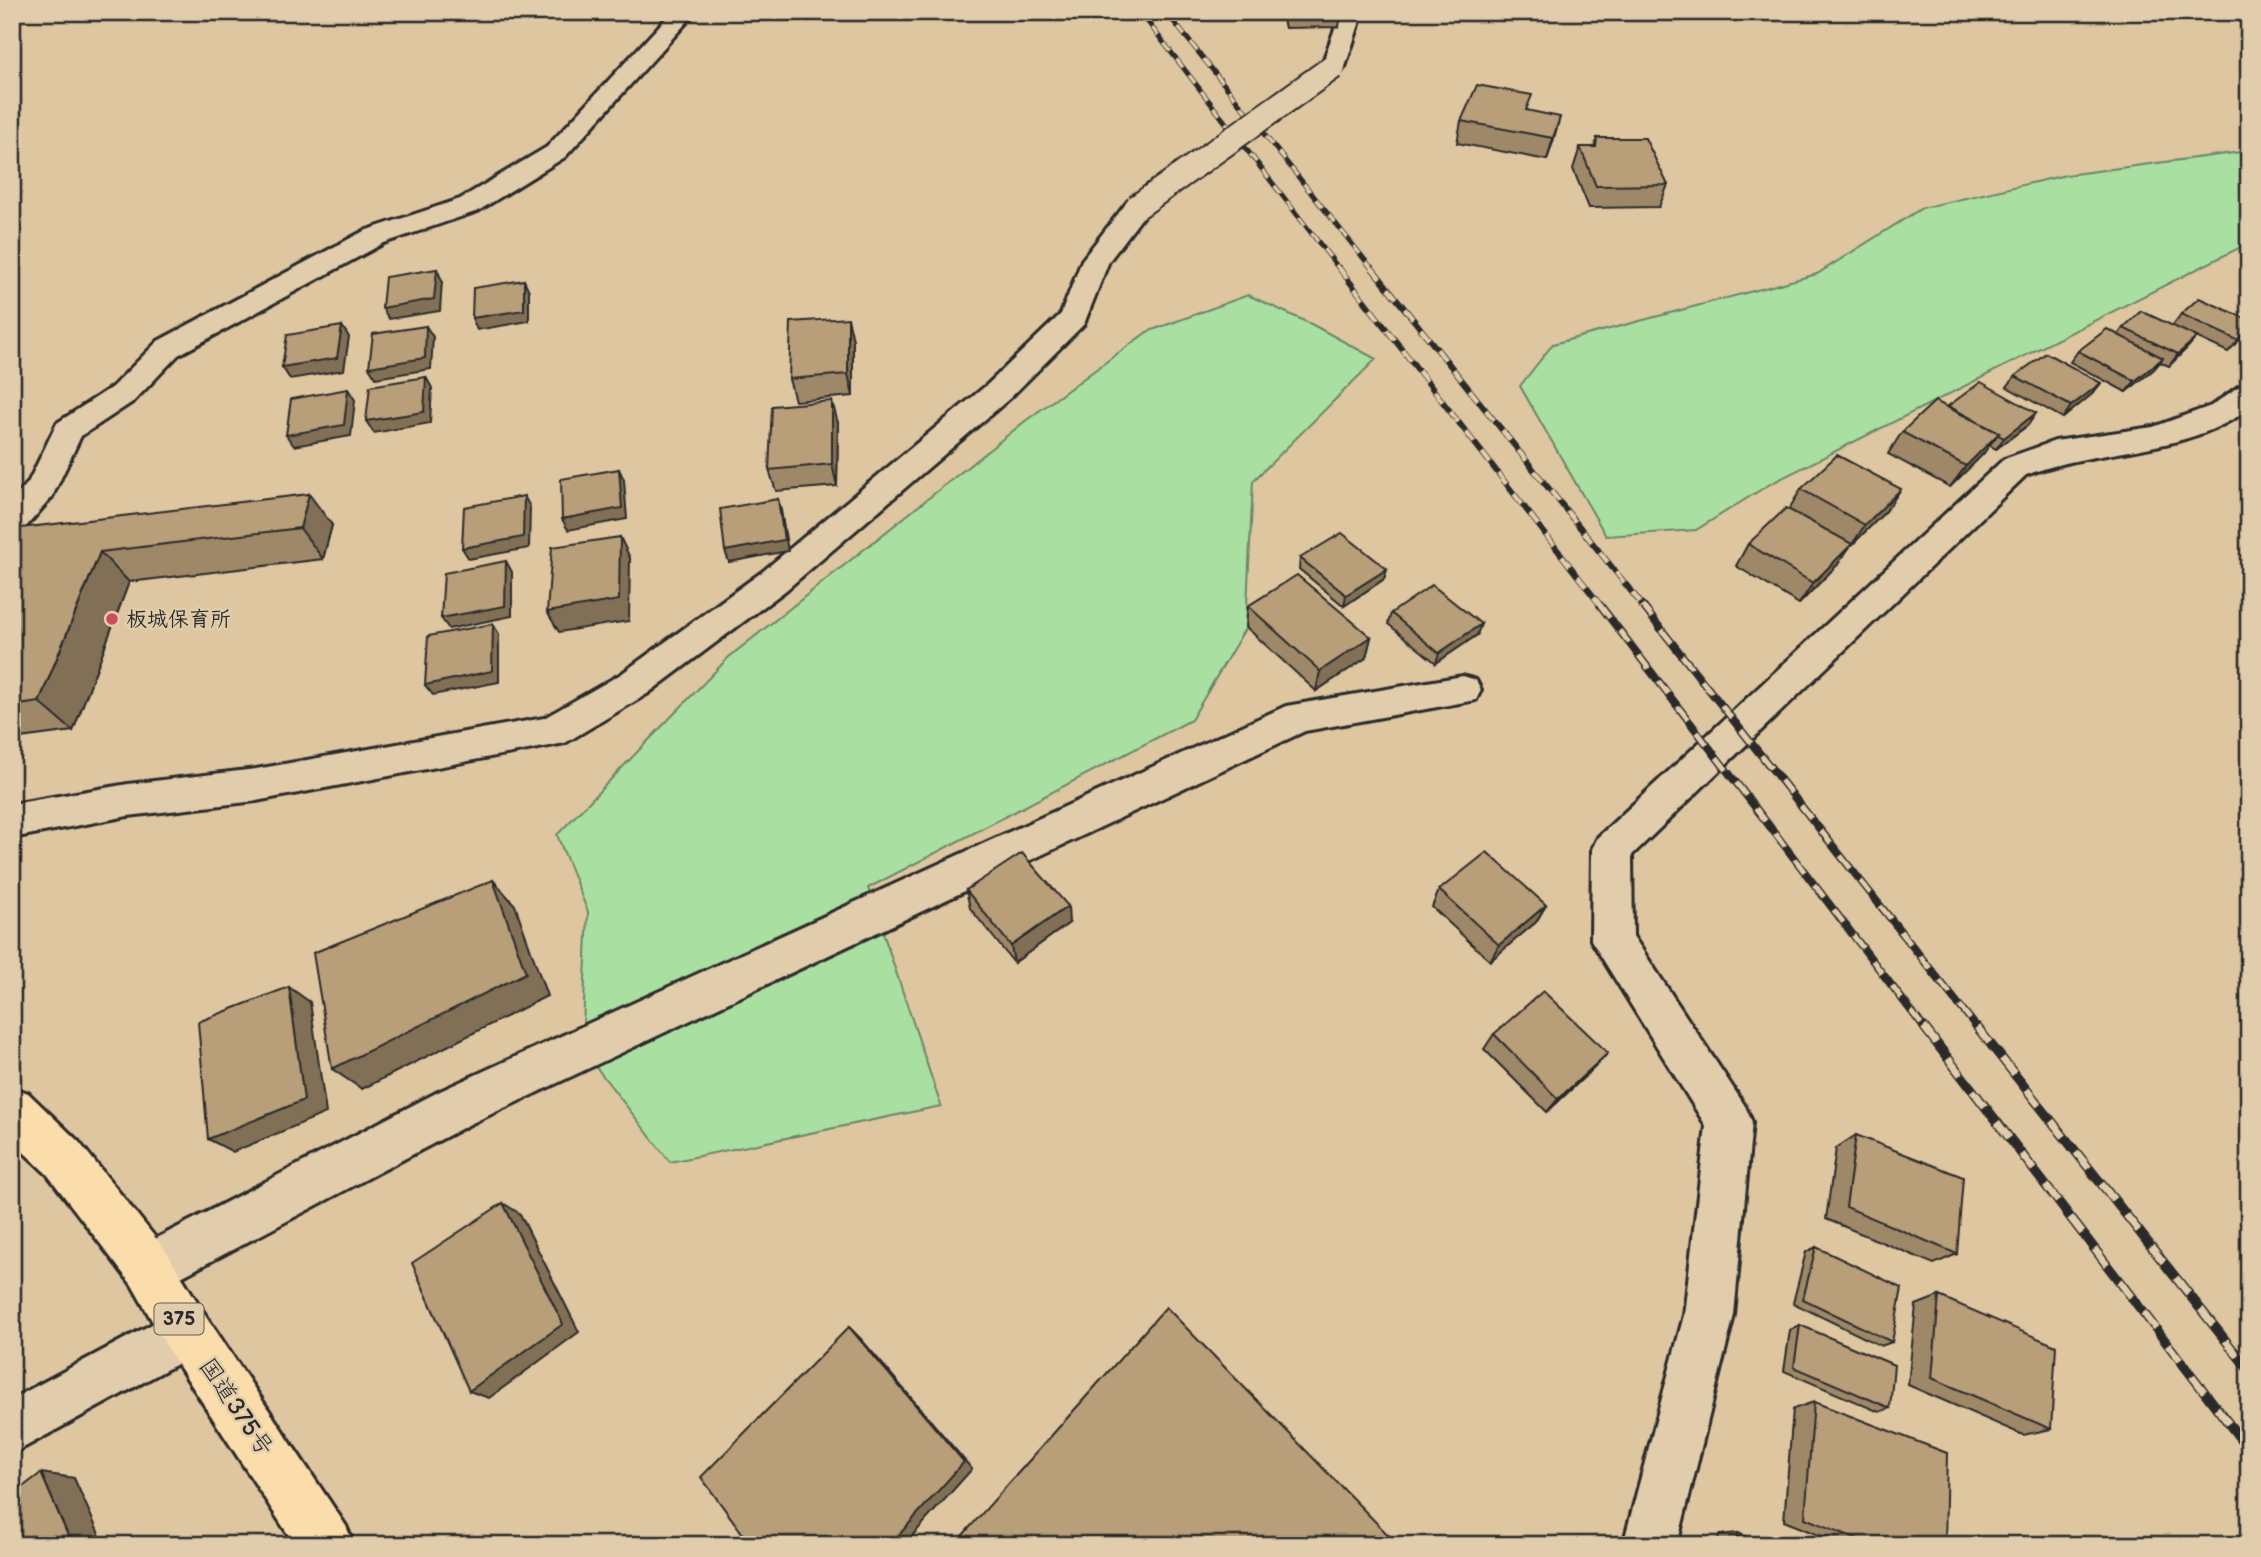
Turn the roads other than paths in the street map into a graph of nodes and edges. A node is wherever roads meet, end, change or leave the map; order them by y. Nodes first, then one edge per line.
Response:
1 (685, 12) edge
2 (1352, 12) edge
3 (2249, 394) edge
4 (12, 522) edge
5 (1464, 690) dead end
6 (12, 821) edge
7 (12, 1109) edge
8 (149, 1268) junction
9 (186, 1331) junction
10 (12, 1428) edge
11 (327, 1545) edge
12 (1650, 1545) edge

1 - 4 street
2 - 6 street, bridge
3 - 12 street
5 - 8 street
7 - 8 highway, 国道375号 / 375
8 - 9 highway, 国道375号 / 375
9 - 10 street
9 - 11 highway, 国道375号 / 375

